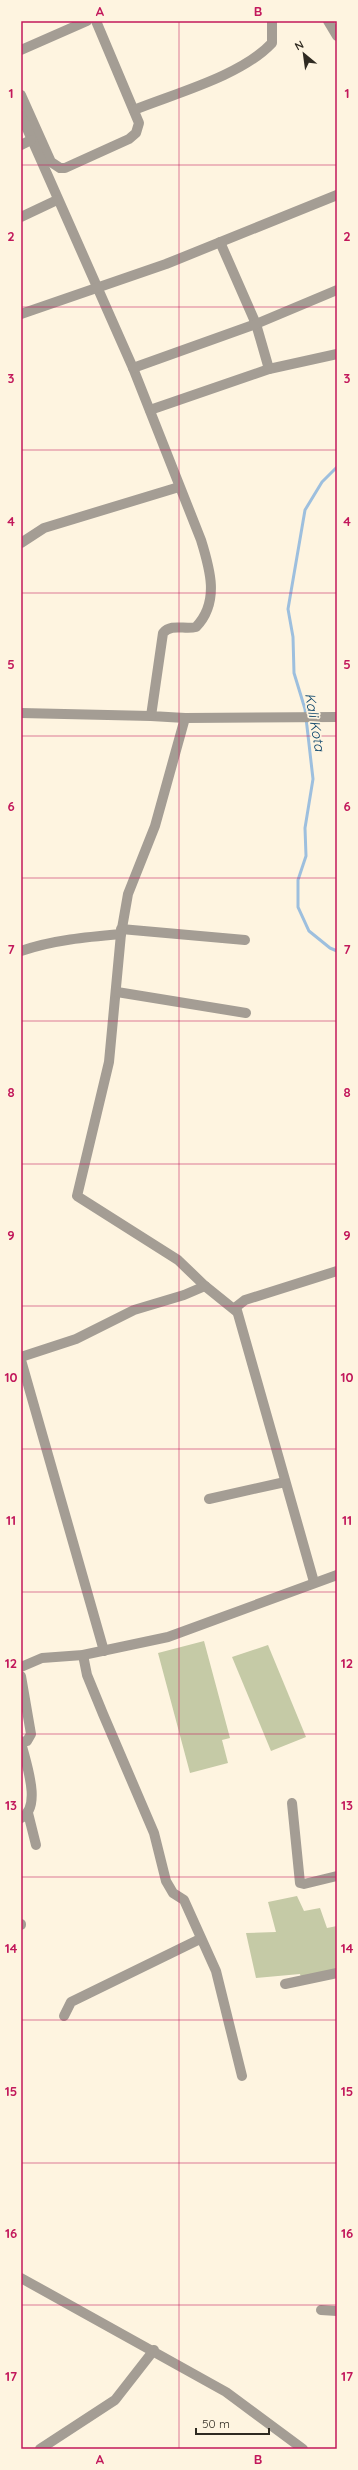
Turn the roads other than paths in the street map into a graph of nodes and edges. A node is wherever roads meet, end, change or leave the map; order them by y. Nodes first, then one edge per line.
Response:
1 (87, 21) edge
2 (96, 21) edge
3 (272, 21) edge
4 (328, 21) edge
5 (337, 36) edge
6 (21, 50) edge
7 (21, 95) edge
8 (134, 110) junction
9 (21, 116) edge
10 (32, 140) junction
11 (21, 145) edge
12 (337, 195) edge
13 (57, 200) junction
14 (21, 217) edge
15 (220, 242) junction
16 (99, 288) junction
17 (337, 290) edge
18 (21, 314) edge
19 (256, 324) junction
20 (337, 354) edge
21 (133, 368) junction
22 (268, 369) junction
23 (150, 410) junction
24 (179, 487) junction
25 (21, 543) edge
26 (21, 713) edge
27 (151, 716) junction
28 (337, 717) edge
29 (185, 718) junction
30 (121, 932) junction
31 (245, 940) dead end
32 (21, 951) edge
33 (117, 992) junction
34 (246, 1013) dead end
35 (337, 1271) edge
36 (205, 1286) junction
37 (236, 1311) junction
38 (21, 1357) edge
39 (21, 1360) edge
40 (285, 1482) junction
41 (209, 1499) dead end
42 (337, 1575) edge
43 (314, 1582) junction
44 (104, 1651) junction
45 (83, 1655) junction
46 (21, 1667) edge
47 (21, 1676) edge
48 (21, 1742) edge
49 (292, 1803) dead end
50 (24, 1815) edge
51 (36, 1845) dead end
52 (337, 1876) edge
53 (200, 1939) junction
54 (337, 1973) edge
55 (285, 1984) dead end
56 (64, 2016) dead end
57 (242, 2076) dead end
58 (21, 2278) edge
59 (320, 2310) dead end
60 (337, 2311) edge
61 (154, 2350) junction
62 (40, 2449) edge
63 (303, 2449) edge

1 - 6 street
2 - 8 street
3 - 8 street
4 - 5 street
7 - 8 street
9 - 10 street
10 - 11 street
10 - 13 street
12 - 15 street
13 - 14 street
13 - 16 street
15 - 16 street
15 - 19 street
16 - 18 street
16 - 21 street
17 - 19 street
19 - 21 street
19 - 22 street
20 - 22 street
21 - 23 street
22 - 23 street
23 - 24 street
24 - 25 street
24 - 27 street
26 - 27 street
27 - 29 street
28 - 29 street
29 - 30 street
30 - 31 street
30 - 32 street
30 - 33 street
33 - 34 street
33 - 36 street
35 - 37 street
36 - 37 street
36 - 38 street
37 - 40 street
39 - 44 street
40 - 41 street
40 - 43 street
42 - 43 street
43 - 44 street
44 - 45 street
45 - 46 street
45 - 53 street
47 - 48 street
48 - 50 street
49 - 52 street
50 - 51 street
53 - 56 street
53 - 57 street
54 - 55 street
58 - 61 street
59 - 60 street
61 - 62 street
61 - 63 street

